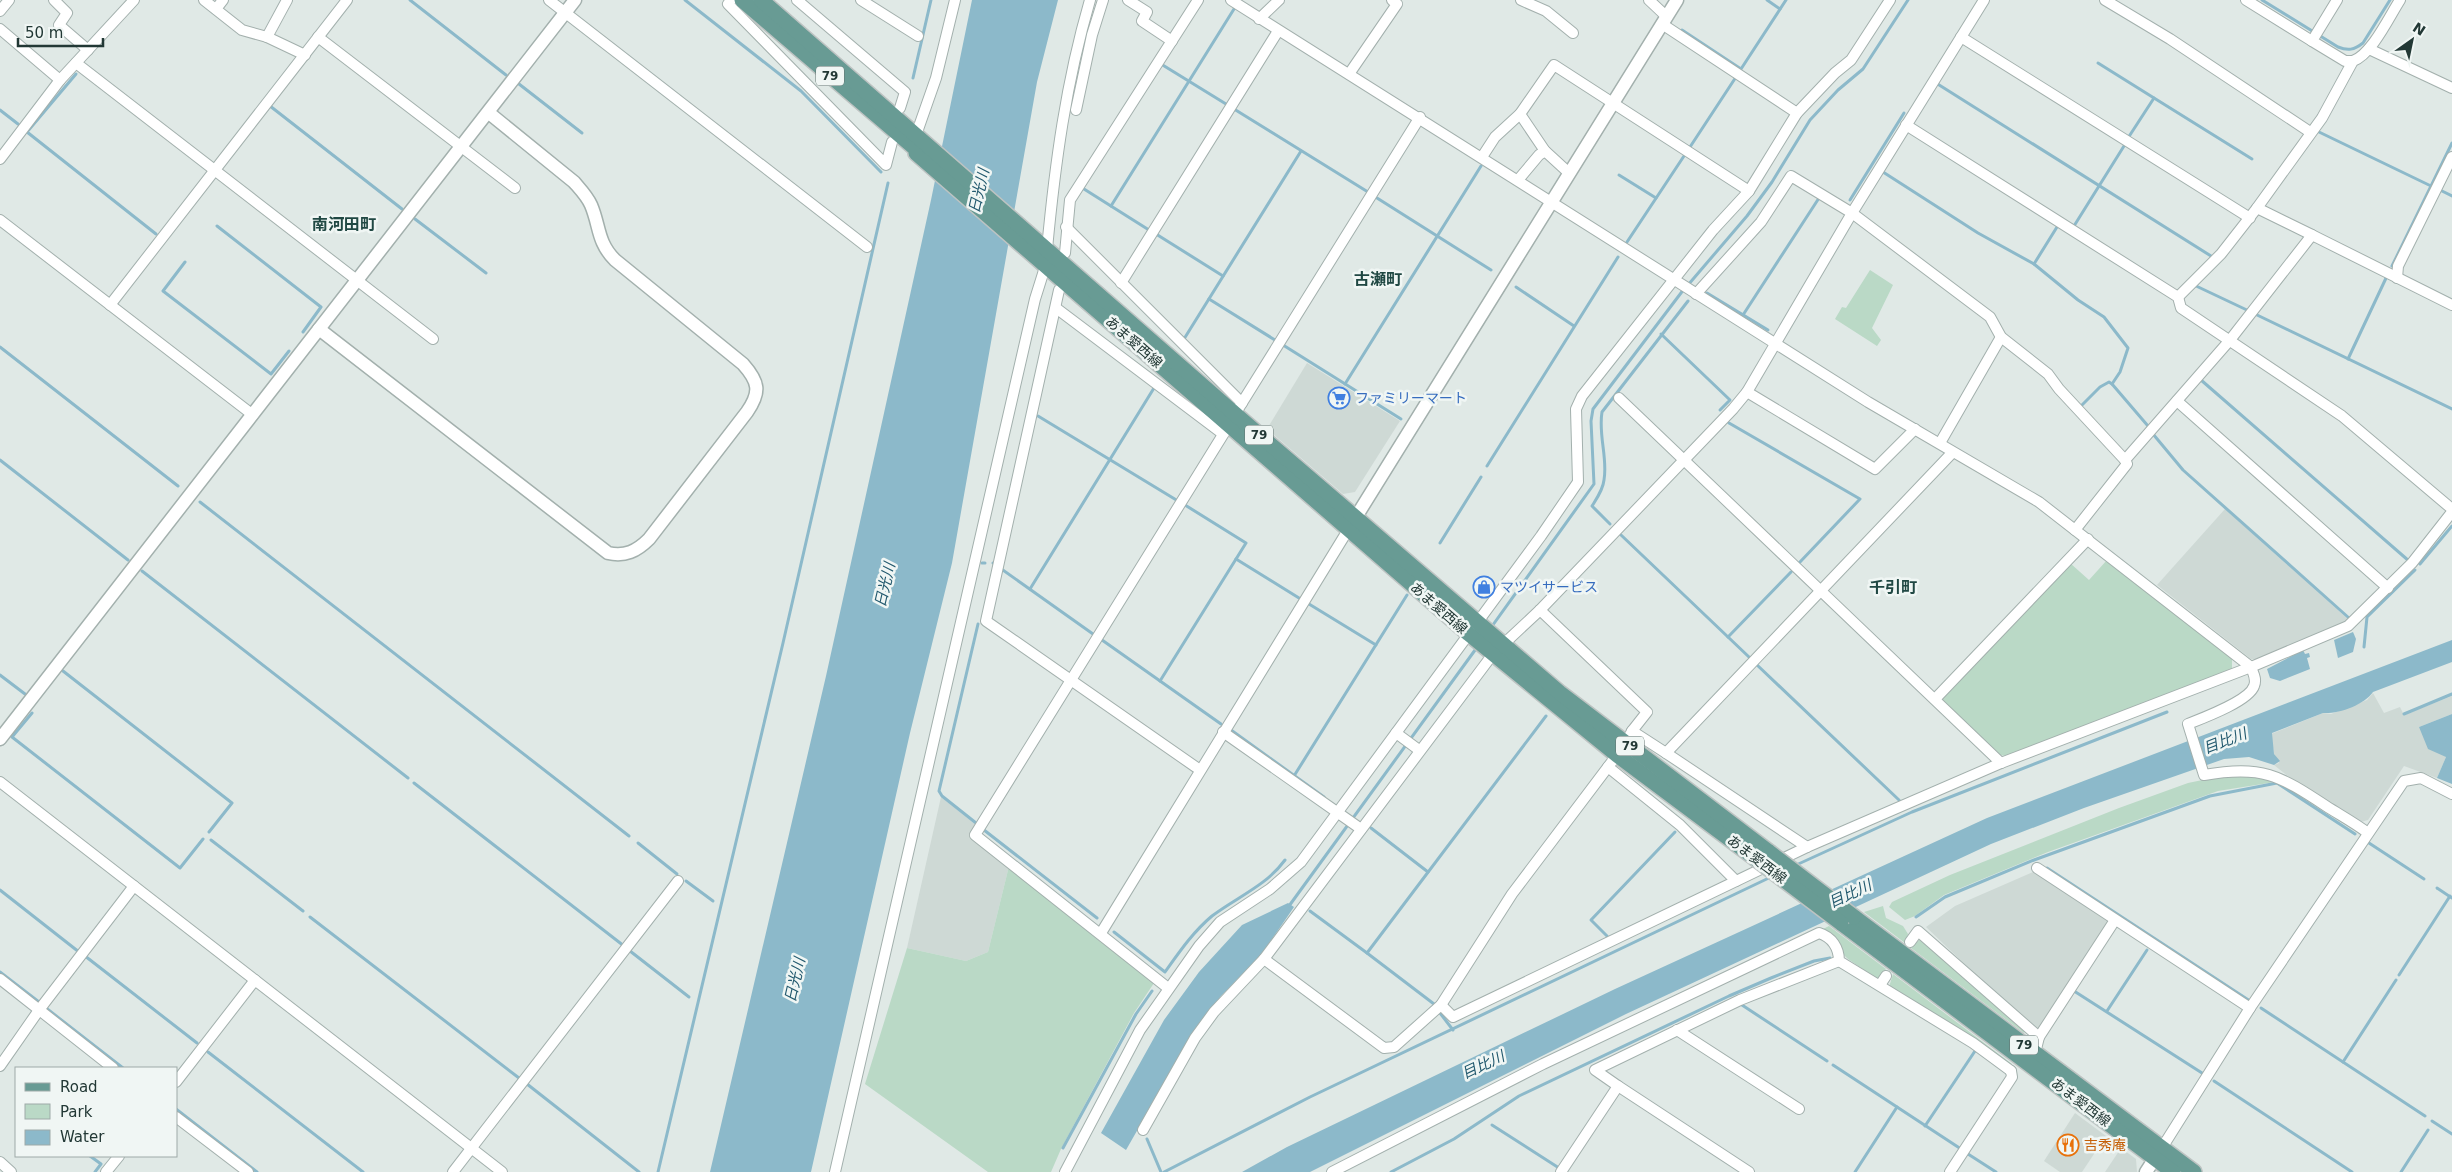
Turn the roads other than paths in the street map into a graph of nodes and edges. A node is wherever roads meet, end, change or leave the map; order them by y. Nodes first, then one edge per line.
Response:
1 (9, 0) edge
2 (54, 0) edge
3 (134, 0) edge
4 (204, 0) edge
5 (223, 0) edge
6 (287, 0) edge
7 (347, 0) edge
8 (549, 0) edge
9 (575, 0) edge
10 (731, 0) edge
11 (742, 0) edge
12 (761, 0) edge
13 (797, 0) edge
14 (861, 0) edge
15 (955, 0) edge
16 (1090, 0) edge
17 (1102, 0) edge
18 (1128, 0) edge
19 (1198, 0) edge
20 (1230, 0) edge
21 (1279, 0) edge
22 (1392, 0) edge
23 (1521, 0) edge
24 (1649, 0) edge
25 (1676, 0) edge
26 (1890, 0) edge
27 (1984, 0) edge
28 (2105, 0) edge
29 (2246, 0) edge
30 (2336, 0) edge
31 (2400, 0) edge
32 (216, 9) junction
33 (0, 11) edge
34 (566, 13) junction
35 (1259, 19) junction
36 (1665, 21) junction
37 (0, 29) edge
38 (1278, 31) junction
39 (1573, 33) dead end
40 (918, 36) dead end
41 (2314, 36) junction
42 (267, 37) junction
43 (318, 37) junction
44 (1961, 37) junction
45 (1172, 41) junction
46 (2369, 49) junction
47 (88, 50) junction
48 (305, 55) junction
49 (2353, 61) junction
50 (76, 63) junction
51 (1349, 74) junction
52 (60, 80) junction
53 (2452, 88) edge
54 (1612, 104) junction
55 (900, 108) dead end
56 (1076, 110) dead end
57 (489, 113) junction
58 (1797, 113) junction
59 (1520, 114) junction
60 (1420, 117) junction
61 (1906, 125) junction
62 (2310, 132) junction
63 (892, 142) dead end
64 (918, 143) junction
65 (462, 147) junction
66 (1545, 151) junction
67 (1482, 157) junction
68 (2452, 157) edge
69 (0, 159) edge
70 (214, 171) junction
71 (1569, 174) junction
72 (1518, 180) junction
73 (515, 188) dead end
74 (1749, 191) junction
75 (1552, 202) junction
76 (2257, 208) junction
77 (1852, 213) junction
78 (2250, 218) junction
79 (0, 220) edge
80 (1066, 227) junction
81 (2312, 235) junction
82 (867, 247) dead end
83 (1041, 252) junction
84 (1065, 253) dead end
85 (2397, 278) junction
86 (357, 280) junction
87 (1121, 283) junction
88 (1677, 283) junction
89 (1060, 290) dead end
90 (1694, 293) junction
91 (2178, 297) junction
92 (2452, 304) edge
93 (110, 305) junction
94 (1056, 308) junction
95 (319, 329) junction
96 (2001, 337) junction
97 (433, 339) dead end
98 (2230, 340) junction
99 (1776, 344) junction
100 (1747, 392) junction
101 (1619, 398) dead end
102 (2177, 401) junction
103 (253, 415) junction
104 (1232, 419) junction
105 (1915, 429) junction
106 (1940, 444) junction
107 (1952, 453) junction
108 (1684, 460) junction
109 (2125, 460) junction
110 (2452, 511) edge
111 (1352, 524) junction
112 (2075, 530) junction
113 (2088, 539) junction
114 (2388, 588) junction
115 (1820, 591) junction
116 (1540, 610) junction
117 (1475, 630) junction
118 (1494, 646) junction
119 (2251, 667) junction
120 (1070, 680) junction
121 (1935, 699) junction
122 (1223, 732) junction
123 (1396, 733) junction
124 (0, 740) edge
125 (1625, 743) junction
126 (1419, 750) junction
127 (1666, 753) junction
128 (2001, 763) junction
129 (1608, 767) junction
130 (1200, 770) junction
131 (0, 782) edge
132 (2452, 794) edge
133 (1339, 815) junction
134 (1358, 828) junction
135 (2368, 834) junction
136 (1808, 847) junction
137 (2037, 868) dead end
138 (678, 881) dead end
139 (1736, 881) junction
140 (134, 886) junction
141 (2115, 920) junction
142 (1101, 933) junction
143 (1910, 942) dead end
144 (1264, 959) junction
145 (1839, 961) junction
146 (0, 979) edge
147 (255, 980) junction
148 (1168, 988) junction
149 (1440, 1004) junction
150 (2250, 1008) junction
151 (39, 1010) junction
152 (1677, 1030) junction
153 (2039, 1036) junction
154 (2032, 1058) junction
155 (0, 1066) edge
156 (112, 1067) edge
157 (2011, 1071) junction
158 (178, 1079) edge
159 (1618, 1086) junction
160 (1799, 1109) dead end
161 (178, 1119) edge
162 (1143, 1130) dead end
163 (471, 1148) junction
164 (2158, 1153) junction
165 (118, 1157) edge
166 (0, 1162) edge
167 (11, 1172) edge
168 (106, 1172) edge
169 (248, 1172) edge
170 (453, 1172) edge
171 (502, 1172) edge
172 (835, 1172) edge
173 (1065, 1172) edge
174 (1332, 1172) edge
175 (1561, 1172) edge
176 (1749, 1172) edge
177 (1950, 1172) edge
178 (2146, 1172) edge
179 (2173, 1172) edge
180 (2194, 1172) edge

1 - 33 street
2 - 47 street
3 - 47 street
4 - 32 street
5 - 32 street
6 - 42 street
7 - 43 street
8 - 34 street
9 - 34 street
10 - 63 street
11 - 64 main road, あま愛西線 / 79
12 - 64 main road, あま愛西線 / 79
13 - 55 street
14 - 40 street
15 - 64 street
16 - 83 street
17 - 56 street
18 - 45 street
19 - 45 street
20 - 35 street
21 - 35 street
22 - 51 street
23 - 39 street
24 - 36 street
25 - 36 street
26 - 58 street
27 - 44 street
28 - 62 street
29 - 41 street
30 - 41 street
31 - 46 street
32 - 42 street
34 - 57 street
34 - 82 street
35 - 38 street
36 - 54 street
36 - 58 street
37 - 52 street
38 - 51 street
38 - 87 street
41 - 49 street
42 - 48 street
43 - 48 street
43 - 65 street
44 - 61 street
44 - 78 street
45 - 80 street
46 - 49 street
46 - 53 street
47 - 50 street
48 - 70 street
49 - 62 street
50 - 52 street
50 - 70 street
51 - 60 street
52 - 69 street
54 - 59 street
54 - 71 street
54 - 74 street
57 - 65 street
57 - 95 street
58 - 74 street
59 - 66 street
59 - 67 street
60 - 67 street
60 - 104 street
61 - 77 street
61 - 91 street
62 - 76 street
64 - 83 main road, あま愛西線 / 79
65 - 73 street
65 - 86 street
66 - 71 street
66 - 72 street
67 - 72 street
68 - 85 street
70 - 86 street
70 - 93 street
71 - 75 street
72 - 75 street
74 - 88 street
75 - 88 street
75 - 111 street
76 - 78 street
76 - 81 street
77 - 90 street
77 - 96 street
77 - 99 street
78 - 91 street
79 - 93 street
80 - 84 street
80 - 87 street
81 - 85 street
81 - 98 street
83 - 104 main road, あま愛西線 / 79
83 - 172 street
85 - 92 street
86 - 95 street
86 - 97 street
87 - 104 street
88 - 90 street
88 - 117 street
89 - 94 street
90 - 99 street
91 - 98 street
93 - 103 street
94 - 104 street
94 - 120 street
95 - 103 street
96 - 106 street
96 - 109 street
98 - 102 street
98 - 110 street
99 - 100 street
99 - 105 street
100 - 105 street
100 - 108 street
101 - 108 street
102 - 109 street
102 - 114 street
103 - 124 street
104 - 111 main road, あま愛西線 / 79
104 - 120 street
105 - 106 street
106 - 107 street
107 - 112 street
107 - 115 street
108 - 115 street
108 - 116 street
109 - 112 street
110 - 114 street
111 - 117 main road, あま愛西線 / 79
111 - 122 street
112 - 113 street
113 - 119 street
113 - 121 street
114 - 119 street
115 - 121 street
115 - 127 street
116 - 118 street
116 - 125 street
117 - 118 main road, あま愛西線 / 79
117 - 123 street
118 - 125 main road, あま愛西線 / 79
118 - 126 street
119 - 128 street
119 - 135 street
120 - 130 street
120 - 142 street
121 - 128 street
122 - 130 street
122 - 133 street
123 - 126 street
123 - 133 street
125 - 127 street
125 - 129 street
125 - 154 main road, あま愛西線 / 79, bridge
126 - 134 street
127 - 136 street
128 - 136 street
129 - 139 street
129 - 149 street
130 - 142 street
131 - 140 street
132 - 135 street
133 - 134 street
133 - 148 street
134 - 144 street
135 - 150 street
136 - 139 street
137 - 141 street
138 - 163 street
139 - 149 street
140 - 147 street
140 - 151 street
141 - 150 street
141 - 153 street
142 - 148 street
143 - 153 street
144 - 149 street
144 - 162 street
145 - 152 street
145 - 157 street
145 - 174 street
146 - 151 street
147 - 158 street
147 - 163 street
148 - 173 street
150 - 164 street
151 - 155 street
151 - 156 street
152 - 159 street
152 - 160 street
153 - 154 street
154 - 157 street
154 - 164 main road, あま愛西線 / 79
157 - 177 street
159 - 175 street
159 - 176 street
161 - 169 street
163 - 170 street
163 - 171 street
164 - 178 street
164 - 179 main road, あま愛西線 / 79
164 - 180 main road, あま愛西線 / 79
165 - 168 street
166 - 167 street

